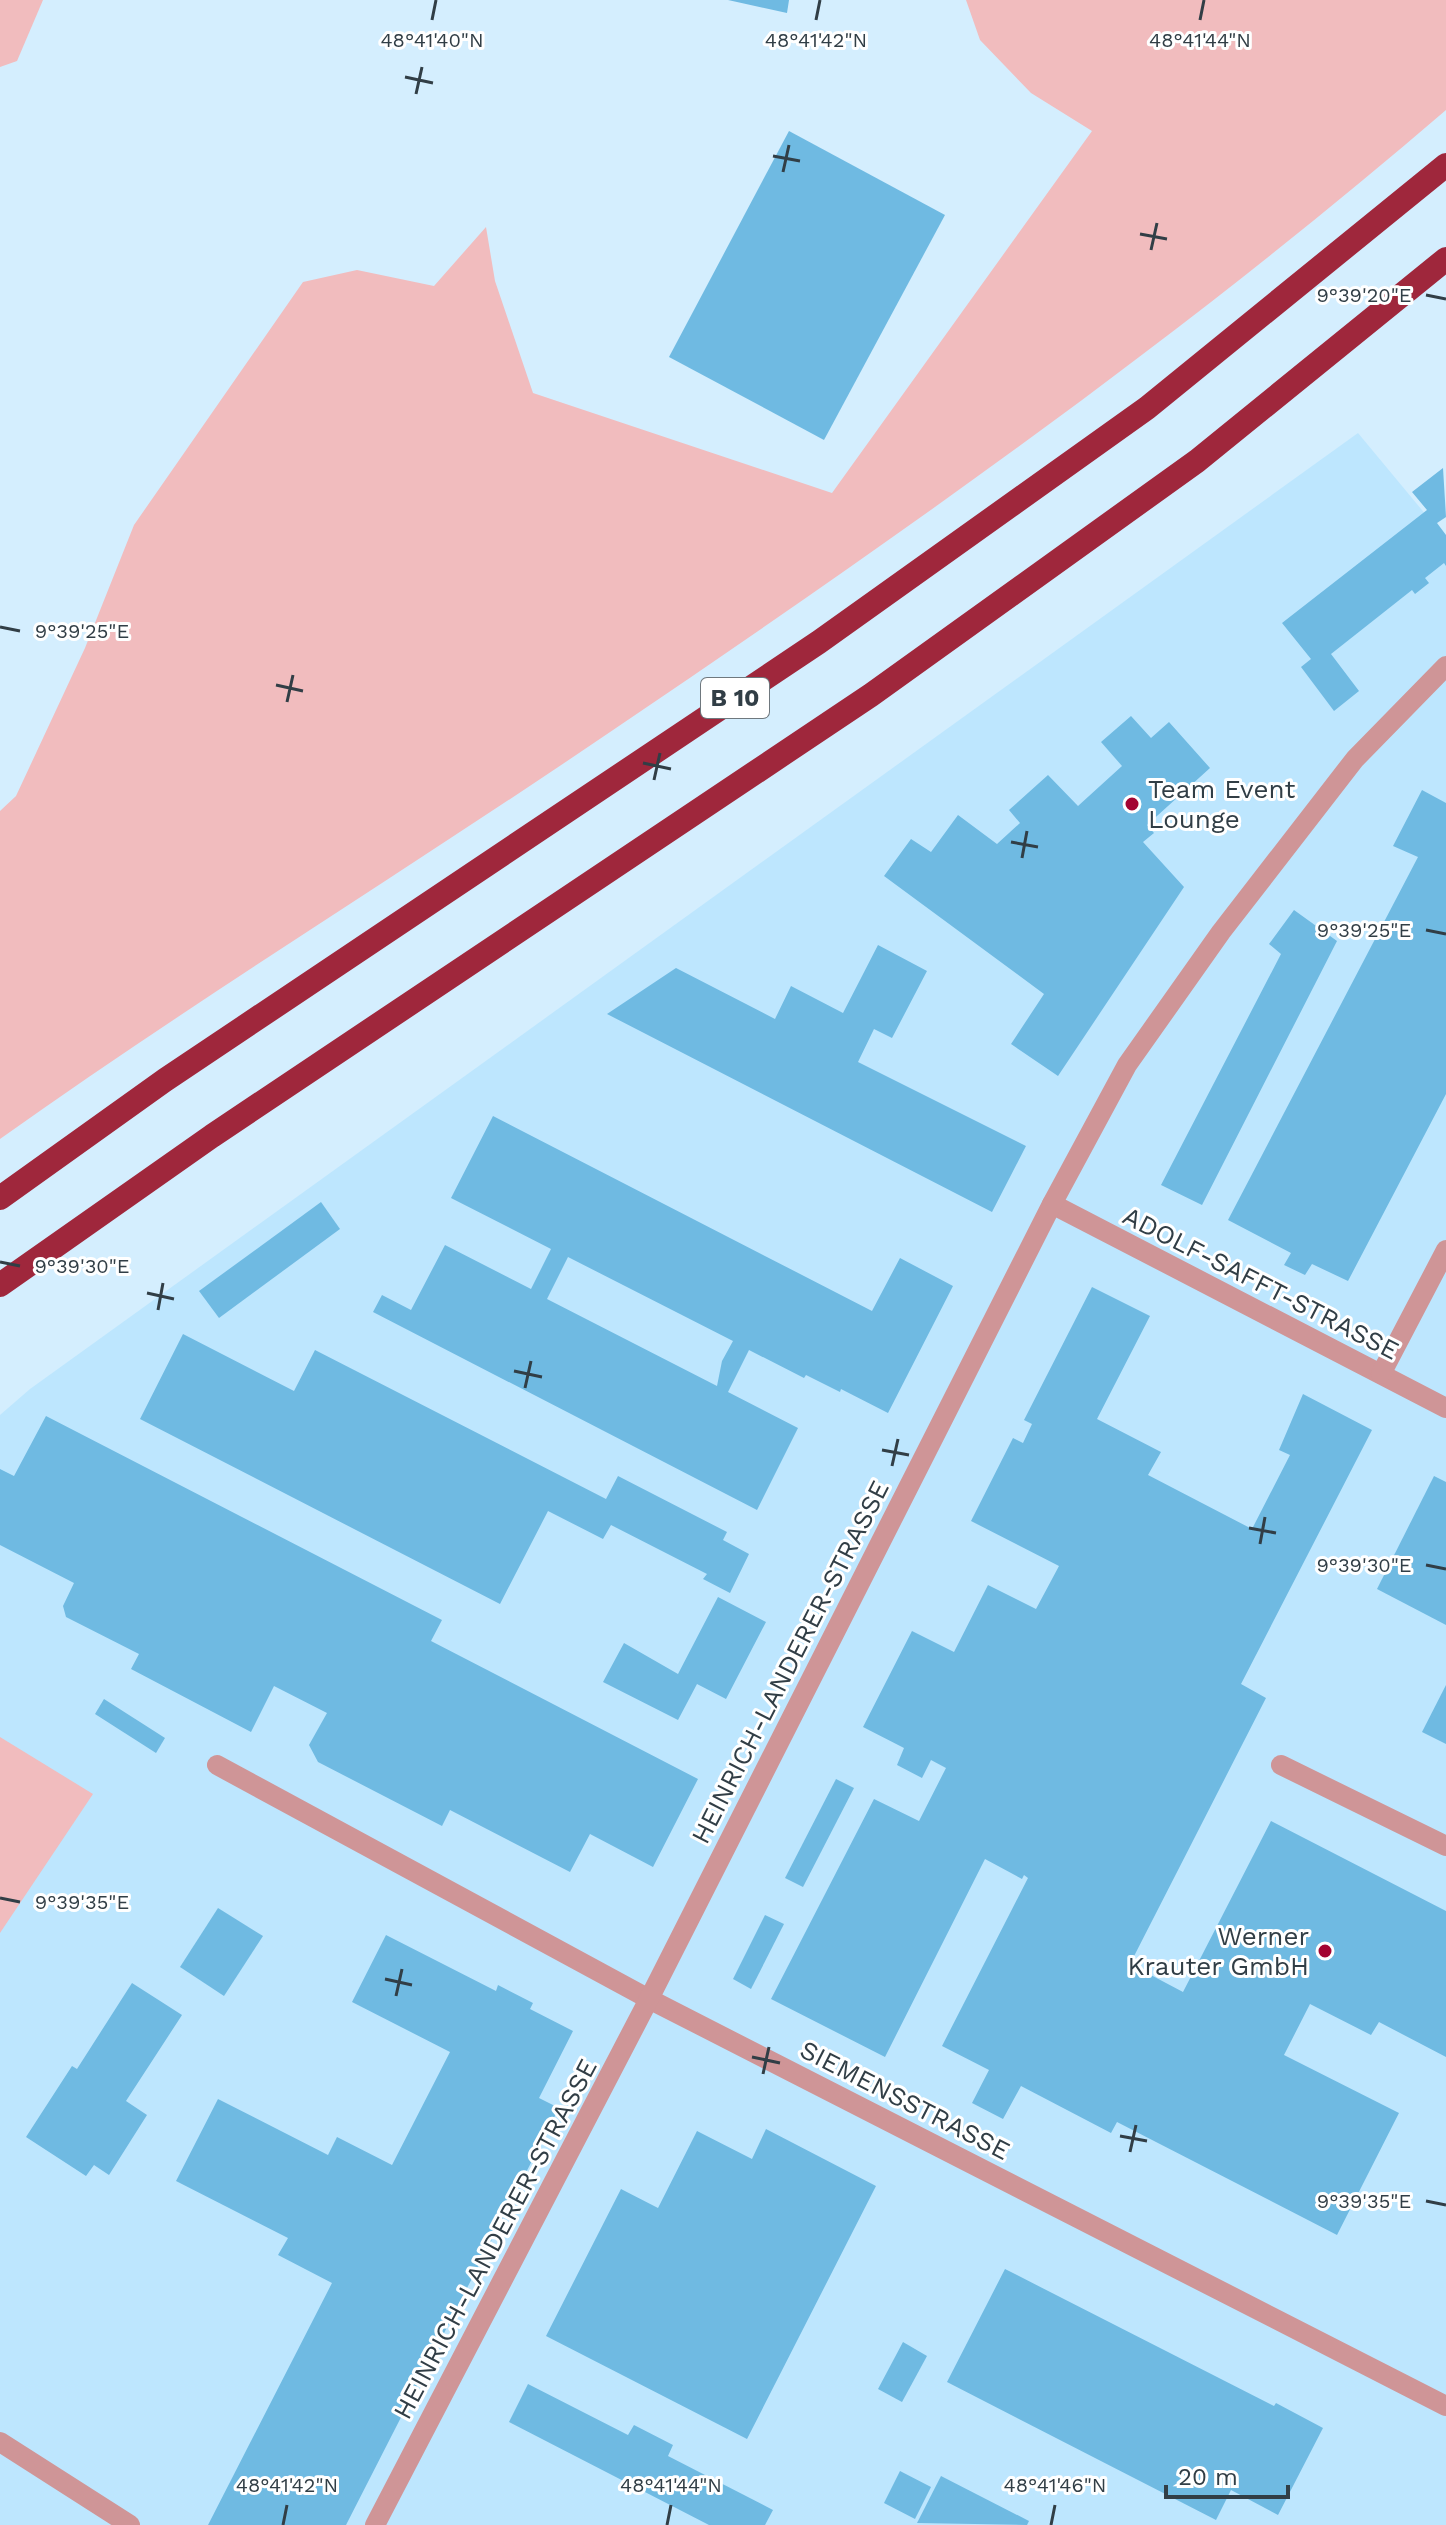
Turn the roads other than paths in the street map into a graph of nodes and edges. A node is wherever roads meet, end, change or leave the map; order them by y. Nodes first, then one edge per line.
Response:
1 (1446, 165) edge
2 (1446, 259) edge
3 (1446, 666) edge
4 (0, 1198) edge
5 (1052, 1204) junction
6 (1446, 1250) edge
7 (0, 1285) edge
8 (1381, 1374) junction
9 (1446, 1408) edge
10 (217, 1765) dead end
11 (1281, 1765) dead end
12 (1446, 1846) edge
13 (649, 1999) junction
14 (1446, 2406) edge
15 (0, 2442) edge
16 (130, 2525) edge
17 (375, 2525) edge

1 - 4 highway, B 10
2 - 7 highway, B 10
3 - 5 street, HEINRICH-LANDERER-STRASSE
5 - 8 street, ADOLF-SAFFT-STRASSE
5 - 13 street, HEINRICH-LANDERER-STRASSE
6 - 8 street
8 - 9 street, ADOLF-SAFFT-STRASSE
10 - 13 street, SIEMENSSTRASSE
11 - 12 street
13 - 14 street, SIEMENSSTRASSE
13 - 17 street, HEINRICH-LANDERER-STRASSE
15 - 16 street

